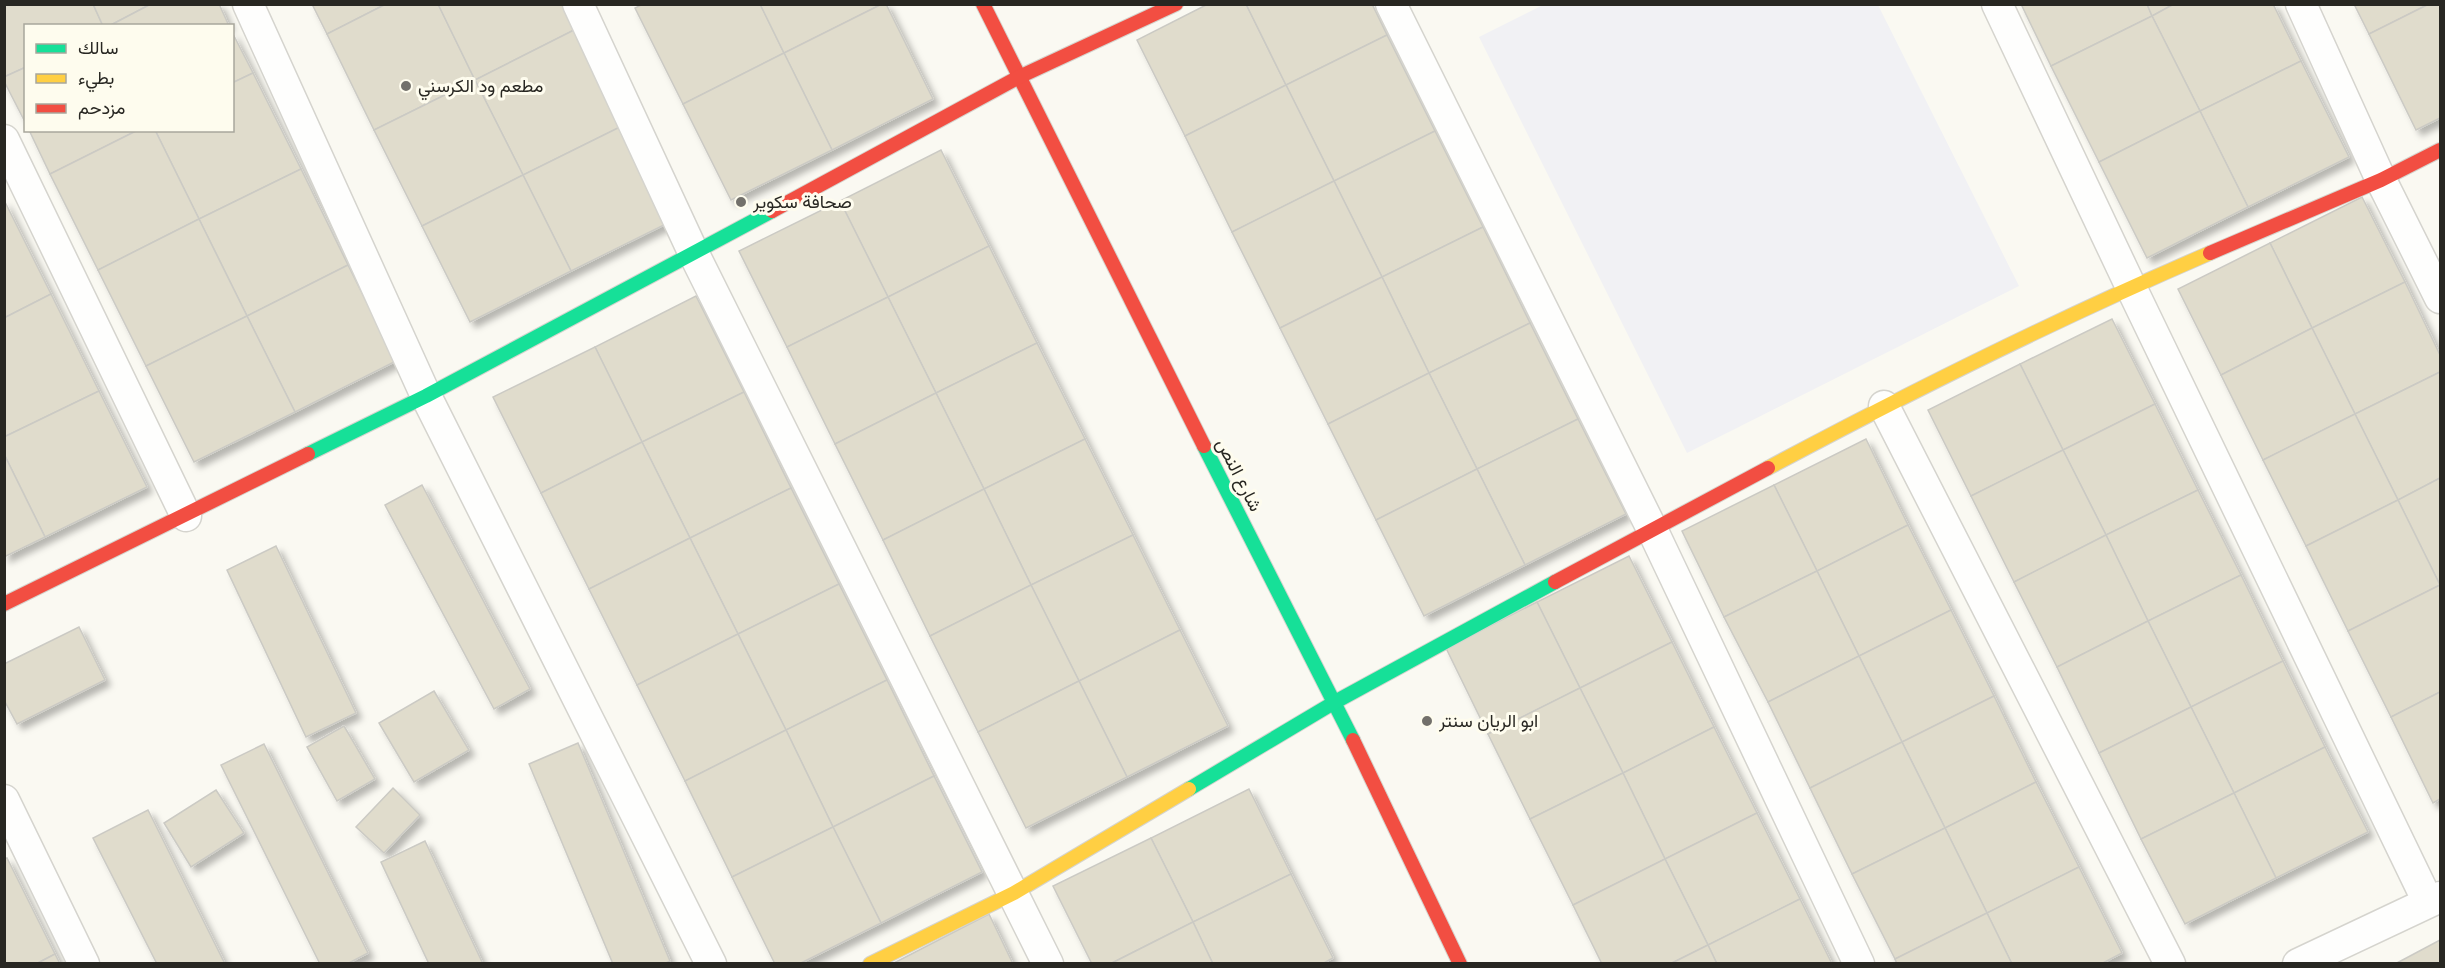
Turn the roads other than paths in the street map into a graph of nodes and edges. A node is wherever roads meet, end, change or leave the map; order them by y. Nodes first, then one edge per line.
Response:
1 (248, 4) edge
2 (578, 4) edge
3 (983, 4) edge
4 (1176, 4) edge
5 (1391, 4) edge
6 (1997, 4) edge
7 (2301, 4) edge
8 (1019, 77) junction
9 (4, 140) edge
10 (2440, 150) edge
11 (2380, 180) junction
12 (694, 254) junction
13 (2131, 287) junction
14 (2440, 298) edge
15 (426, 396) junction
16 (1884, 406) junction
17 (186, 516) junction
18 (1652, 529) junction
19 (4, 604) edge
20 (1335, 702) junction
21 (4, 800) edge
22 (1014, 893) junction
23 (2434, 899) edge
24 (84, 963) edge
25 (711, 963) edge
26 (870, 963) edge
27 (1048, 963) edge
28 (1460, 963) edge
29 (1859, 963) edge
30 (2170, 963) edge
31 (2298, 963) edge

1 - 15 street
2 - 12 street
3 - 8 street, شارع النص
4 - 8 street
5 - 18 street
6 - 13 street
7 - 11 street
8 - 12 street
8 - 20 street, شارع النص
9 - 17 street
10 - 11 street
11 - 13 street
11 - 14 street
12 - 15 street
12 - 22 street
13 - 16 street
13 - 23 street
15 - 17 street
15 - 25 street
16 - 18 street
16 - 30 street
17 - 19 street
18 - 20 street
18 - 29 street
20 - 22 street
20 - 28 street, شارع النص
21 - 24 street
22 - 26 street
22 - 27 street
23 - 31 street

